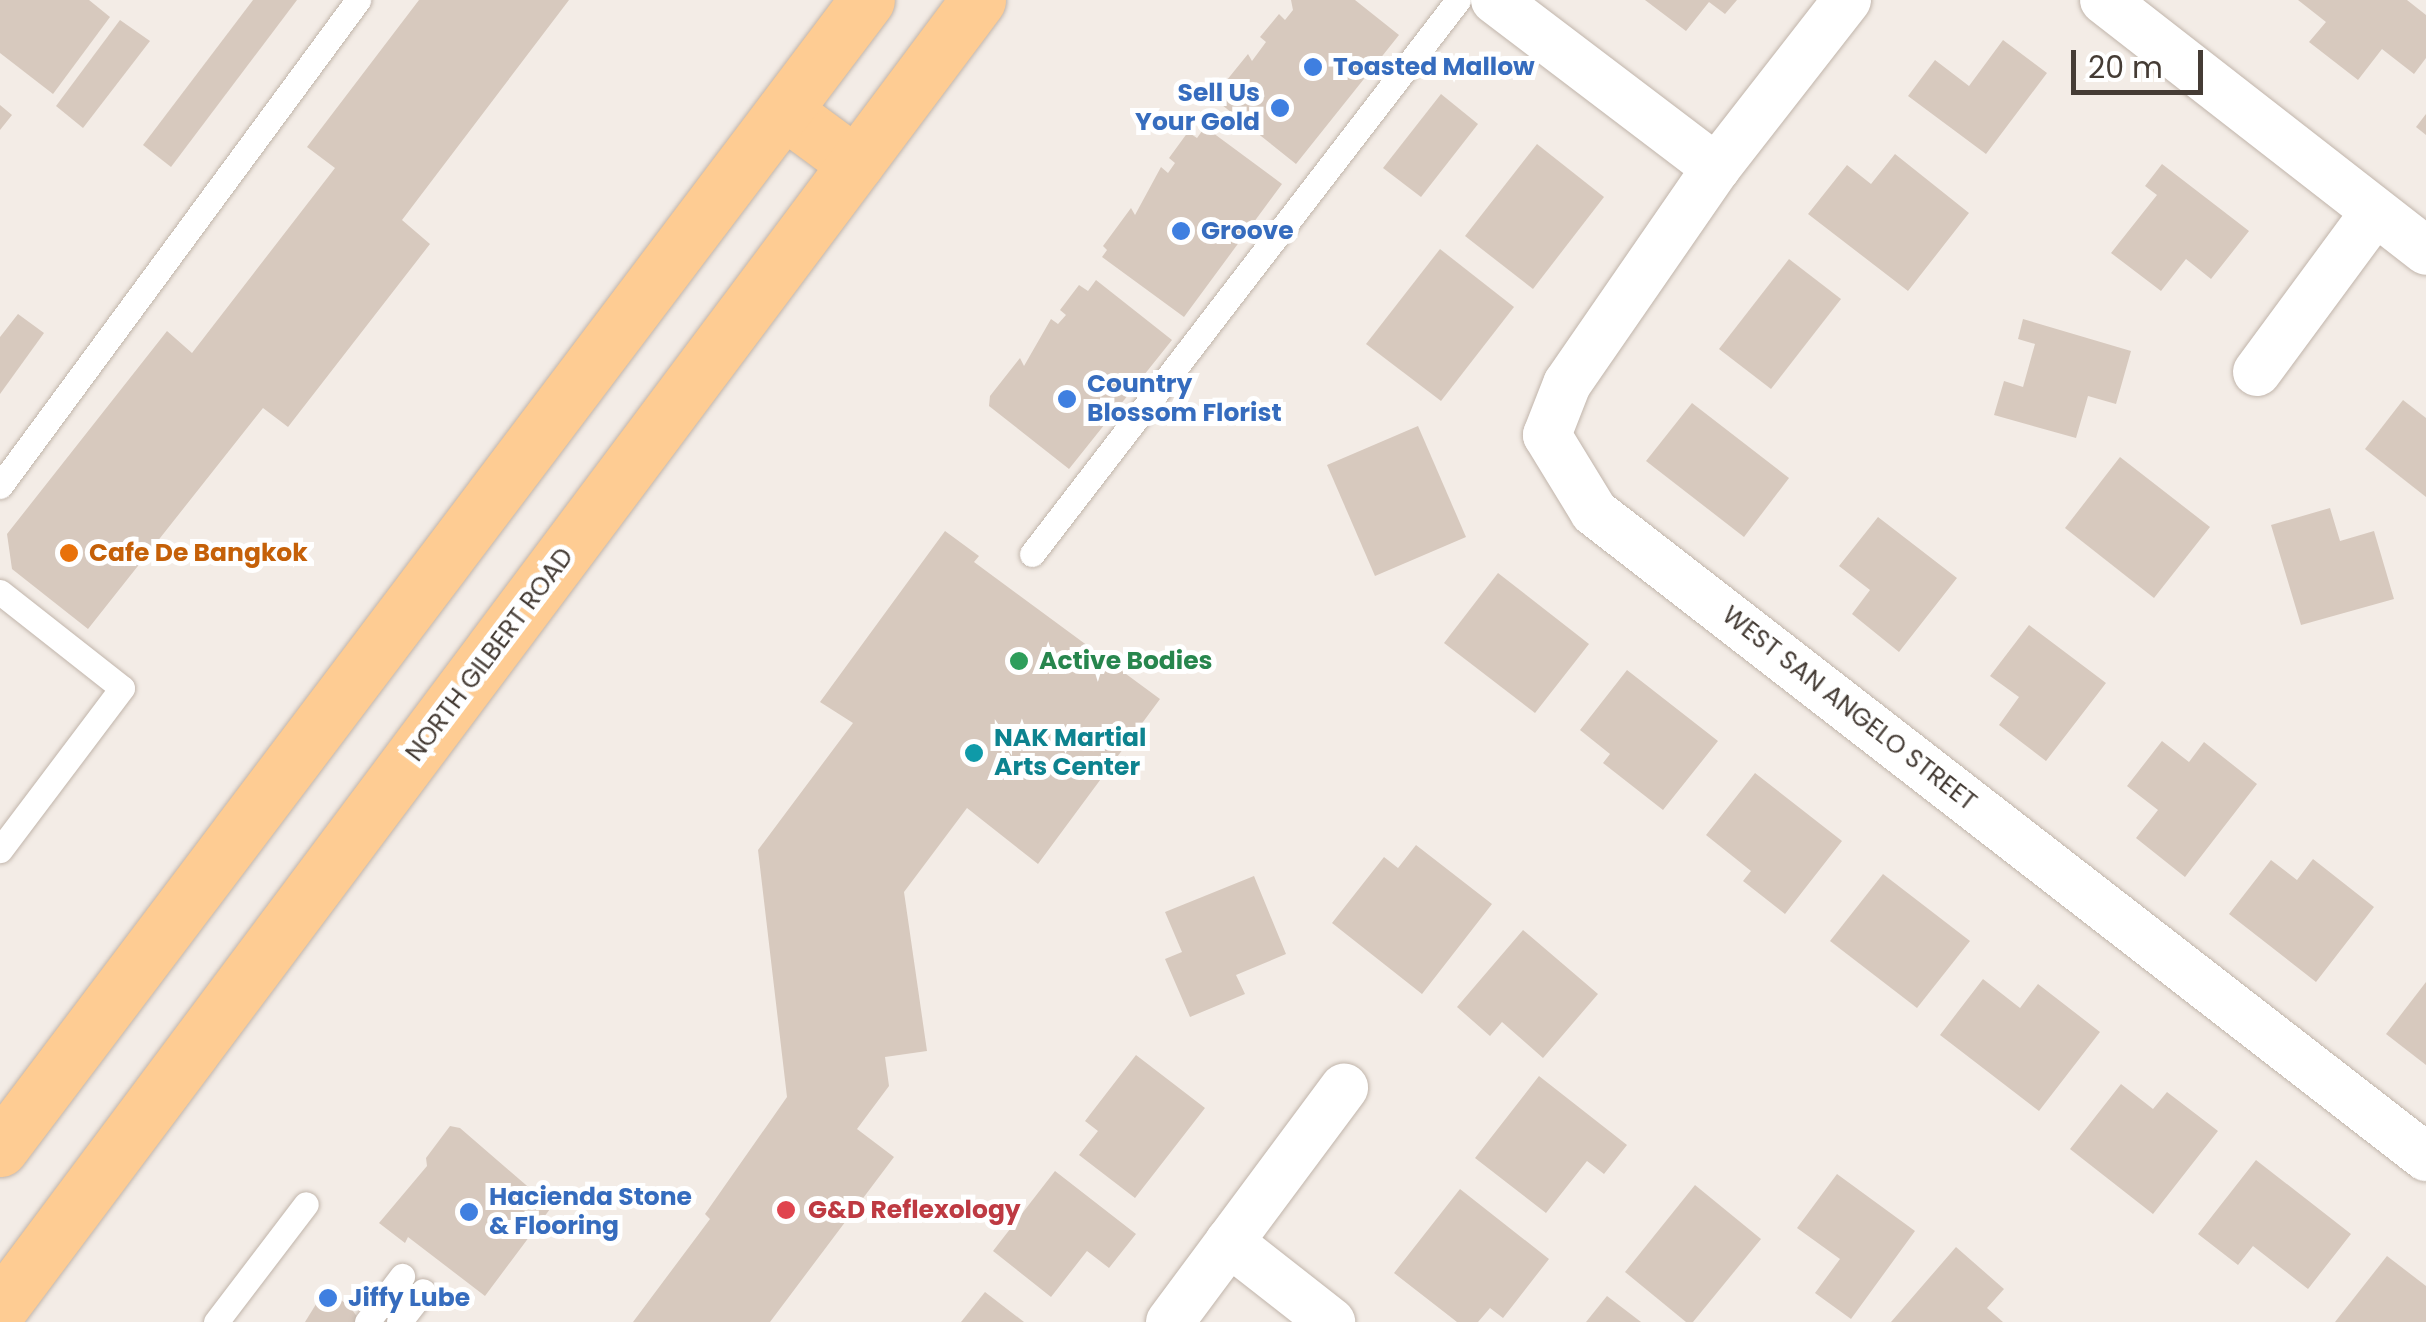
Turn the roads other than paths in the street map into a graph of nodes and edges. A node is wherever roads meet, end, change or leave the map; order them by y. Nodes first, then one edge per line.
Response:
1 (358, 0) edge
2 (866, 0) edge
3 (978, 0) edge
4 (1458, 0) edge
5 (1495, 0) edge
6 (1846, 0) edge
7 (2104, 0) edge
8 (784, 111) junction
9 (856, 164) junction
10 (1716, 168) junction
11 (2375, 212) junction
12 (2426, 251) edge
13 (2258, 372) dead end
14 (0, 486) edge
15 (1032, 554) dead end
16 (0, 592) edge
17 (0, 850) edge
18 (1344, 1088) dead end
19 (0, 1149) edge
20 (2426, 1157) edge
21 (306, 1204) dead end
22 (1229, 1242) junction
23 (0, 1308) edge
24 (216, 1322) edge
25 (367, 1322) edge
26 (398, 1322) edge
27 (1170, 1322) edge
28 (1331, 1322) edge

1 - 14 lane
2 - 8 main road
3 - 9 main road, NORTH GILBERT ROAD
4 - 15 lane
5 - 10 street
6 - 10 street
7 - 11 street
8 - 9 main road
8 - 19 main road
9 - 23 main road, NORTH GILBERT ROAD
10 - 20 street, WEST SAN ANGELO STREET
11 - 12 street
11 - 13 street
16 - 17 lane
18 - 22 street
21 - 24 lane
22 - 27 street
22 - 28 street
25 - 26 lane

